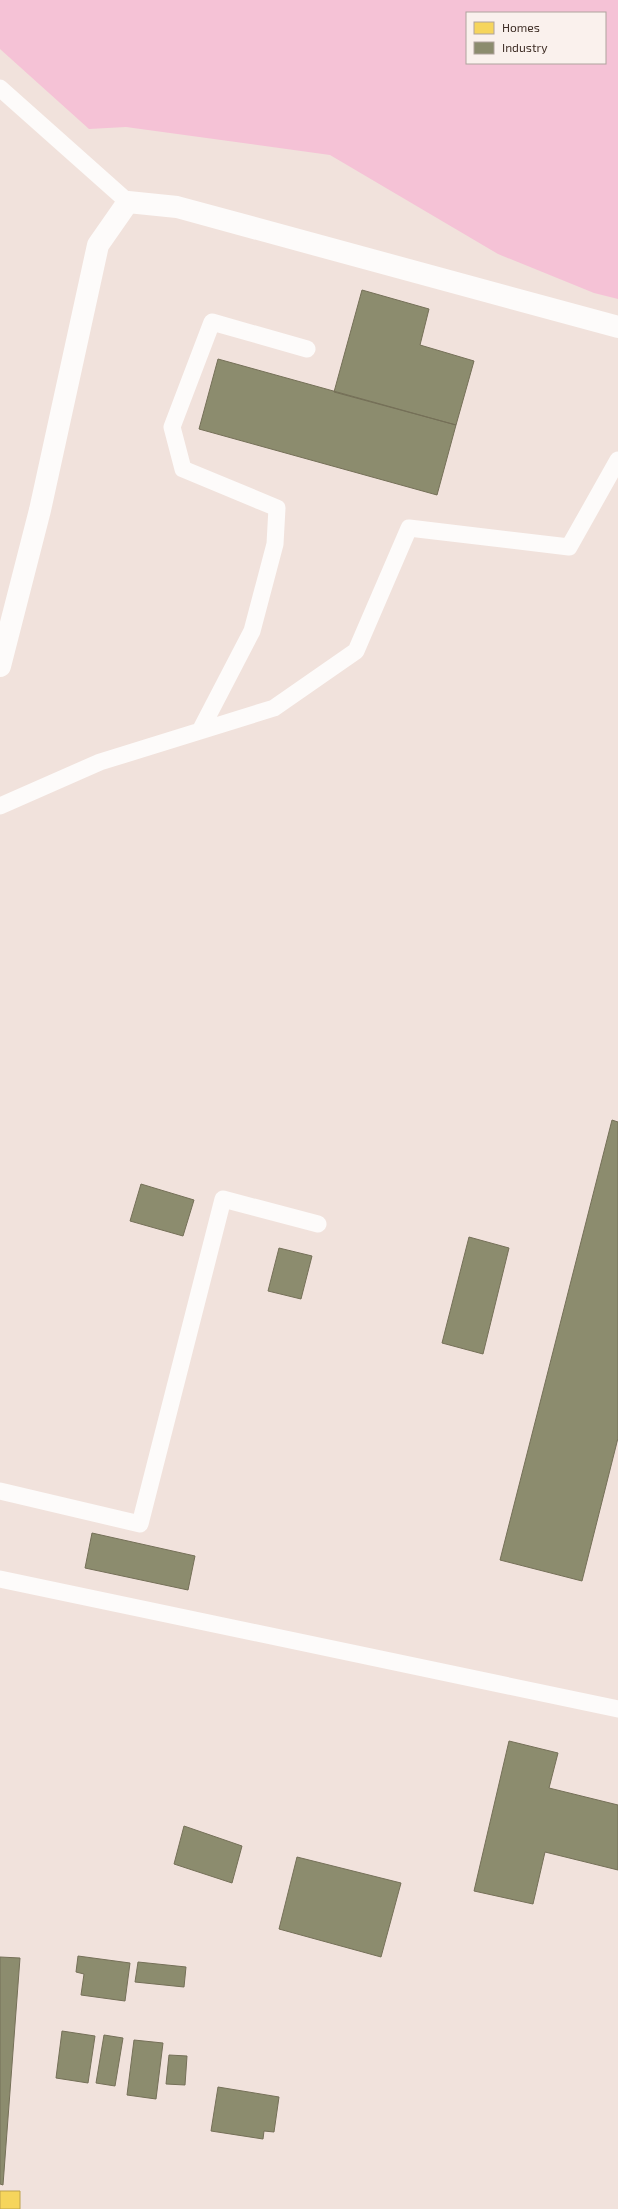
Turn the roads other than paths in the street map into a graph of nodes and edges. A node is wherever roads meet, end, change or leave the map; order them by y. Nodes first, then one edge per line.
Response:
1 (0, 88) edge
2 (128, 202) junction
3 (618, 327) edge
4 (307, 349) dead end
5 (618, 460) edge
6 (0, 666) edge
7 (200, 731) junction
8 (0, 806) edge
9 (318, 1224) dead end
10 (0, 1492) edge
11 (0, 1579) edge
12 (618, 1709) edge

1 - 2 lane
2 - 3 street
2 - 6 street
4 - 7 lane
5 - 7 lane
7 - 8 lane
9 - 10 lane
11 - 12 lane

